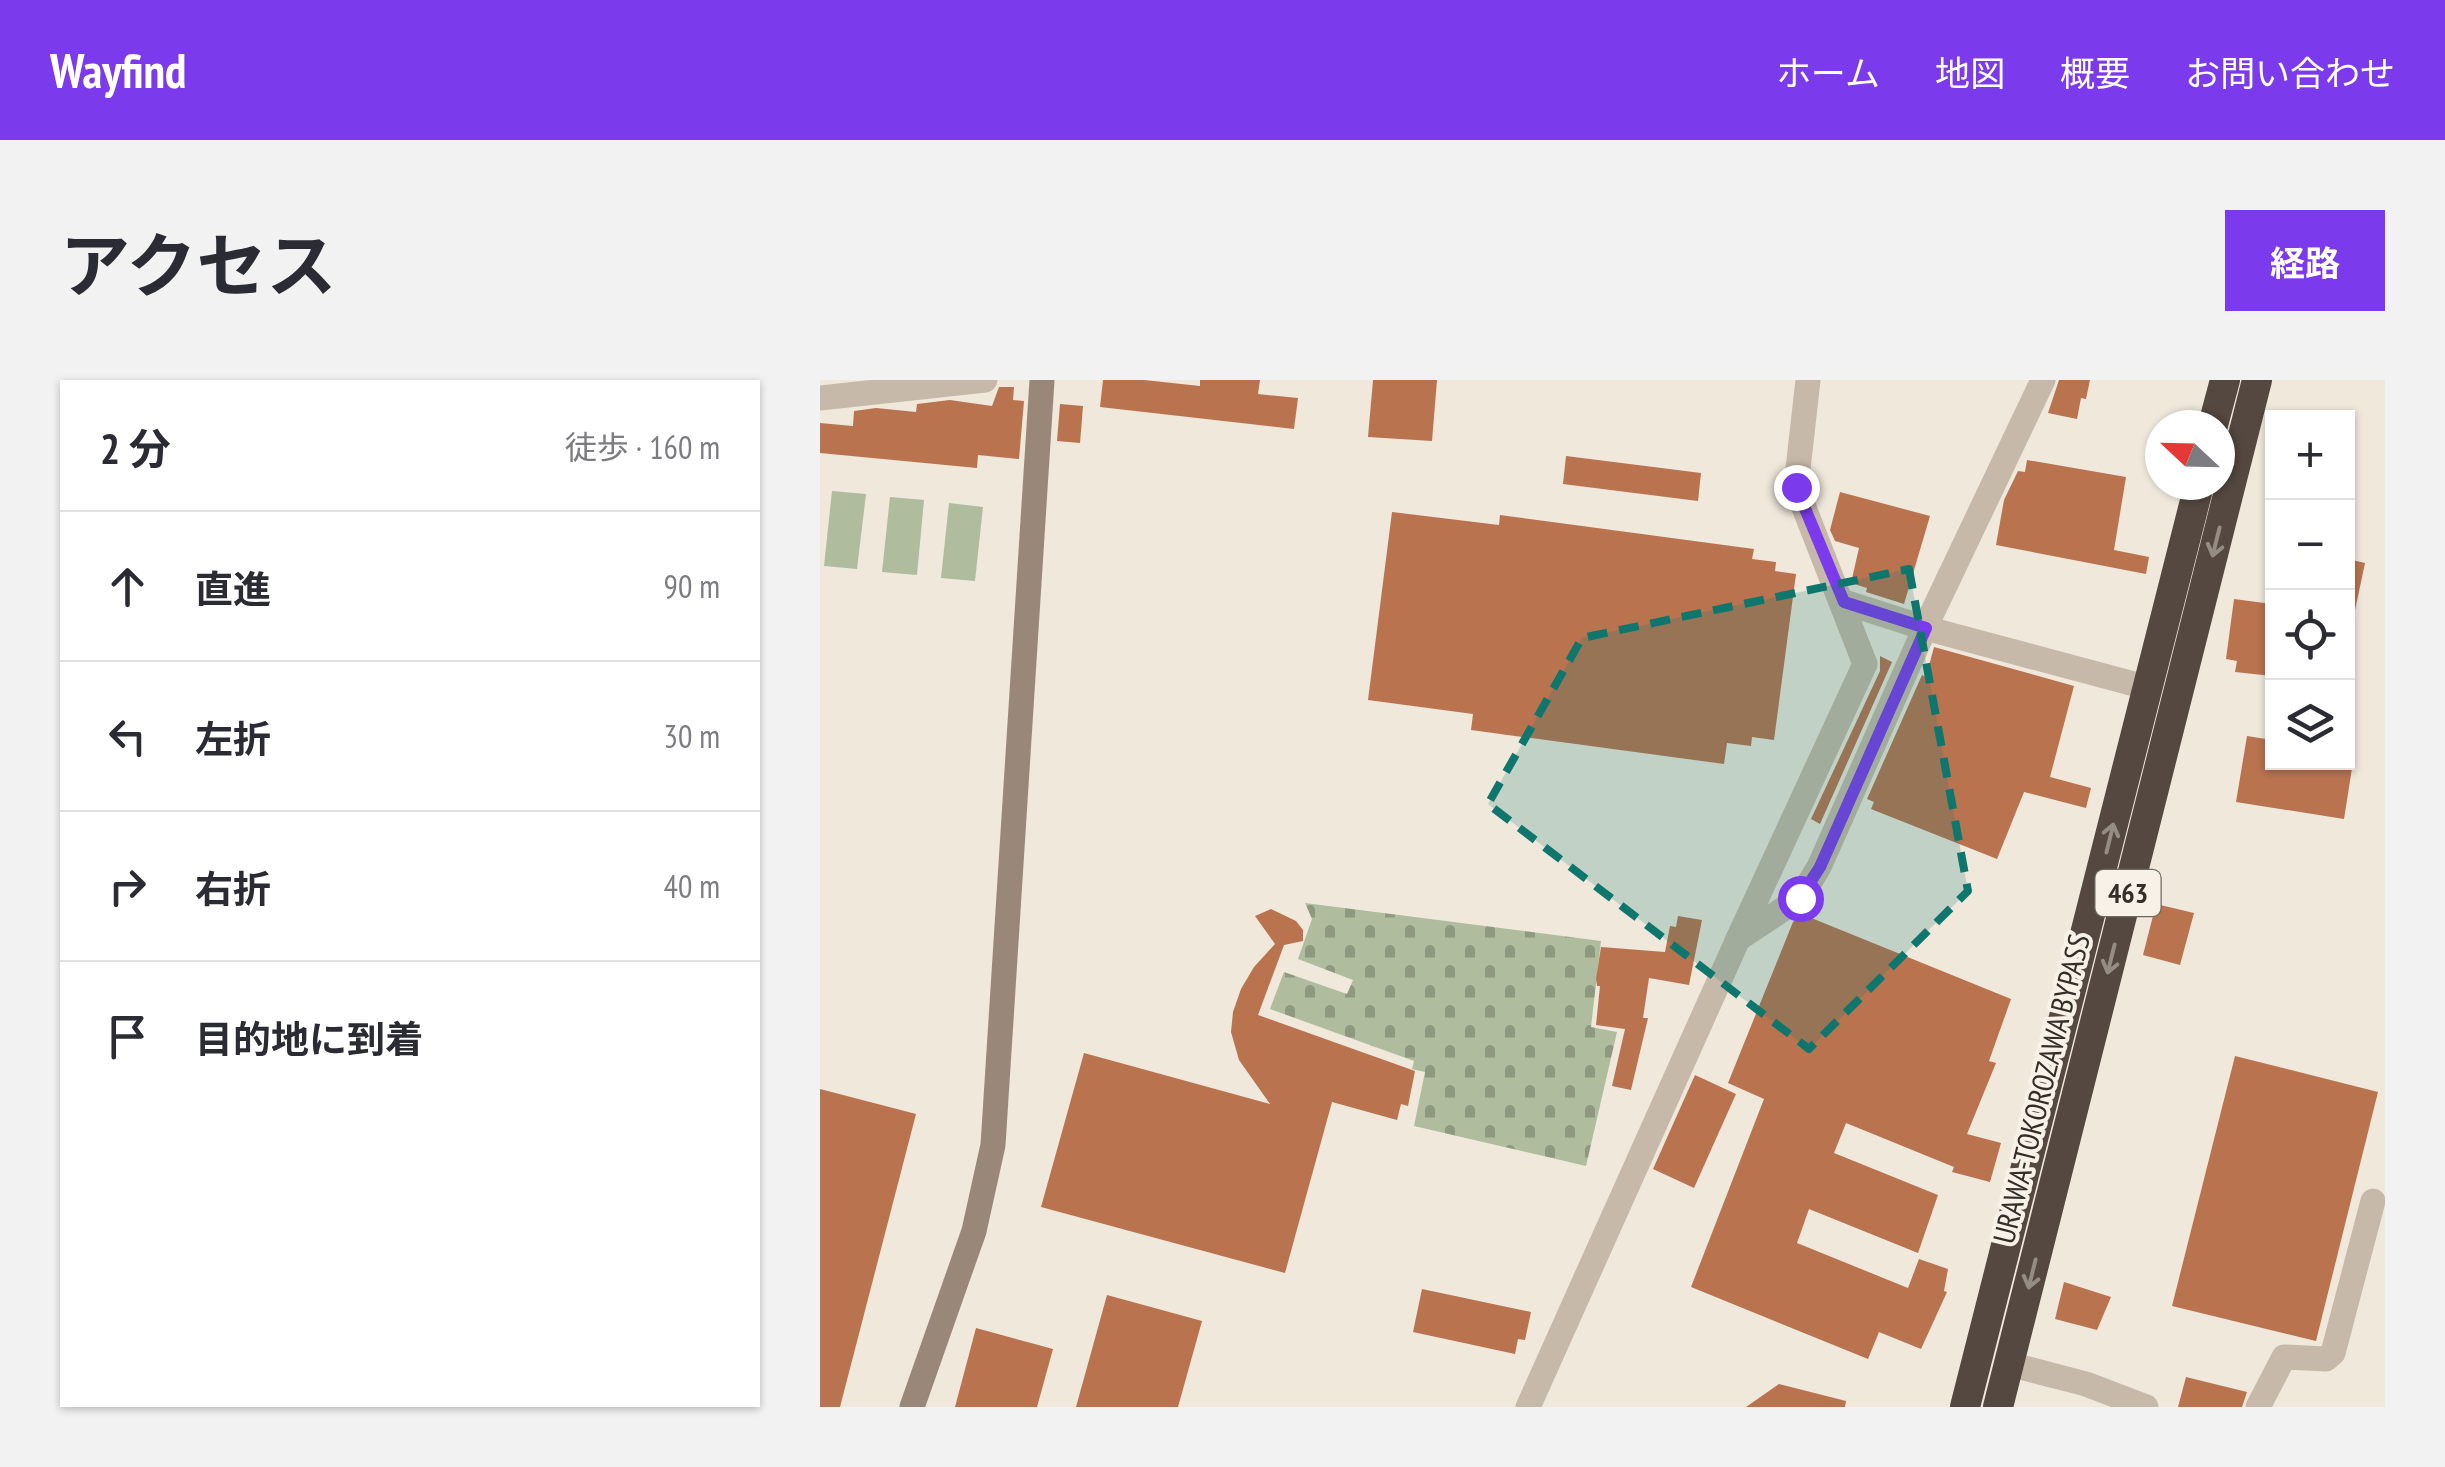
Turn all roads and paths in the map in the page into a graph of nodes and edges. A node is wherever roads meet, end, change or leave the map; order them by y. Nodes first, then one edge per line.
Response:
1 (986, 380) edge
2 (1042, 380) edge
3 (1808, 380) edge
4 (2042, 380) edge
5 (2224, 380) edge
6 (2257, 380) edge
7 (820, 398) edge
8 (2217, 410) edge
9 (2195, 500) edge
10 (1844, 602) junction
11 (1926, 628) junction
12 (2149, 688) junction
13 (1738, 940) junction
14 (2373, 1201) dead end
15 (2009, 1364) junction
16 (912, 1407) edge
17 (1528, 1407) edge
18 (1965, 1407) edge
19 (1998, 1407) edge
20 (2146, 1407) edge
21 (2258, 1407) edge

1 - 7 street
2 - 16 street
3 - 10 street
4 - 11 street
5 - 8 highway
6 -> 15 highway, URAWA-TOKOROZAWA BYPASS / 463
9 - 12 highway, URAWA-TOKOROZAWA BYPASS / 463
10 - 11 street
10 - 13 street
11 - 12 street
11 - 13 street
18 -> 12 highway, URAWA-TOKOROZAWA BYPASS / 463
13 - 17 street
14 - 21 street
15 - 19 highway, URAWA-TOKOROZAWA BYPASS / 463
15 - 20 street

